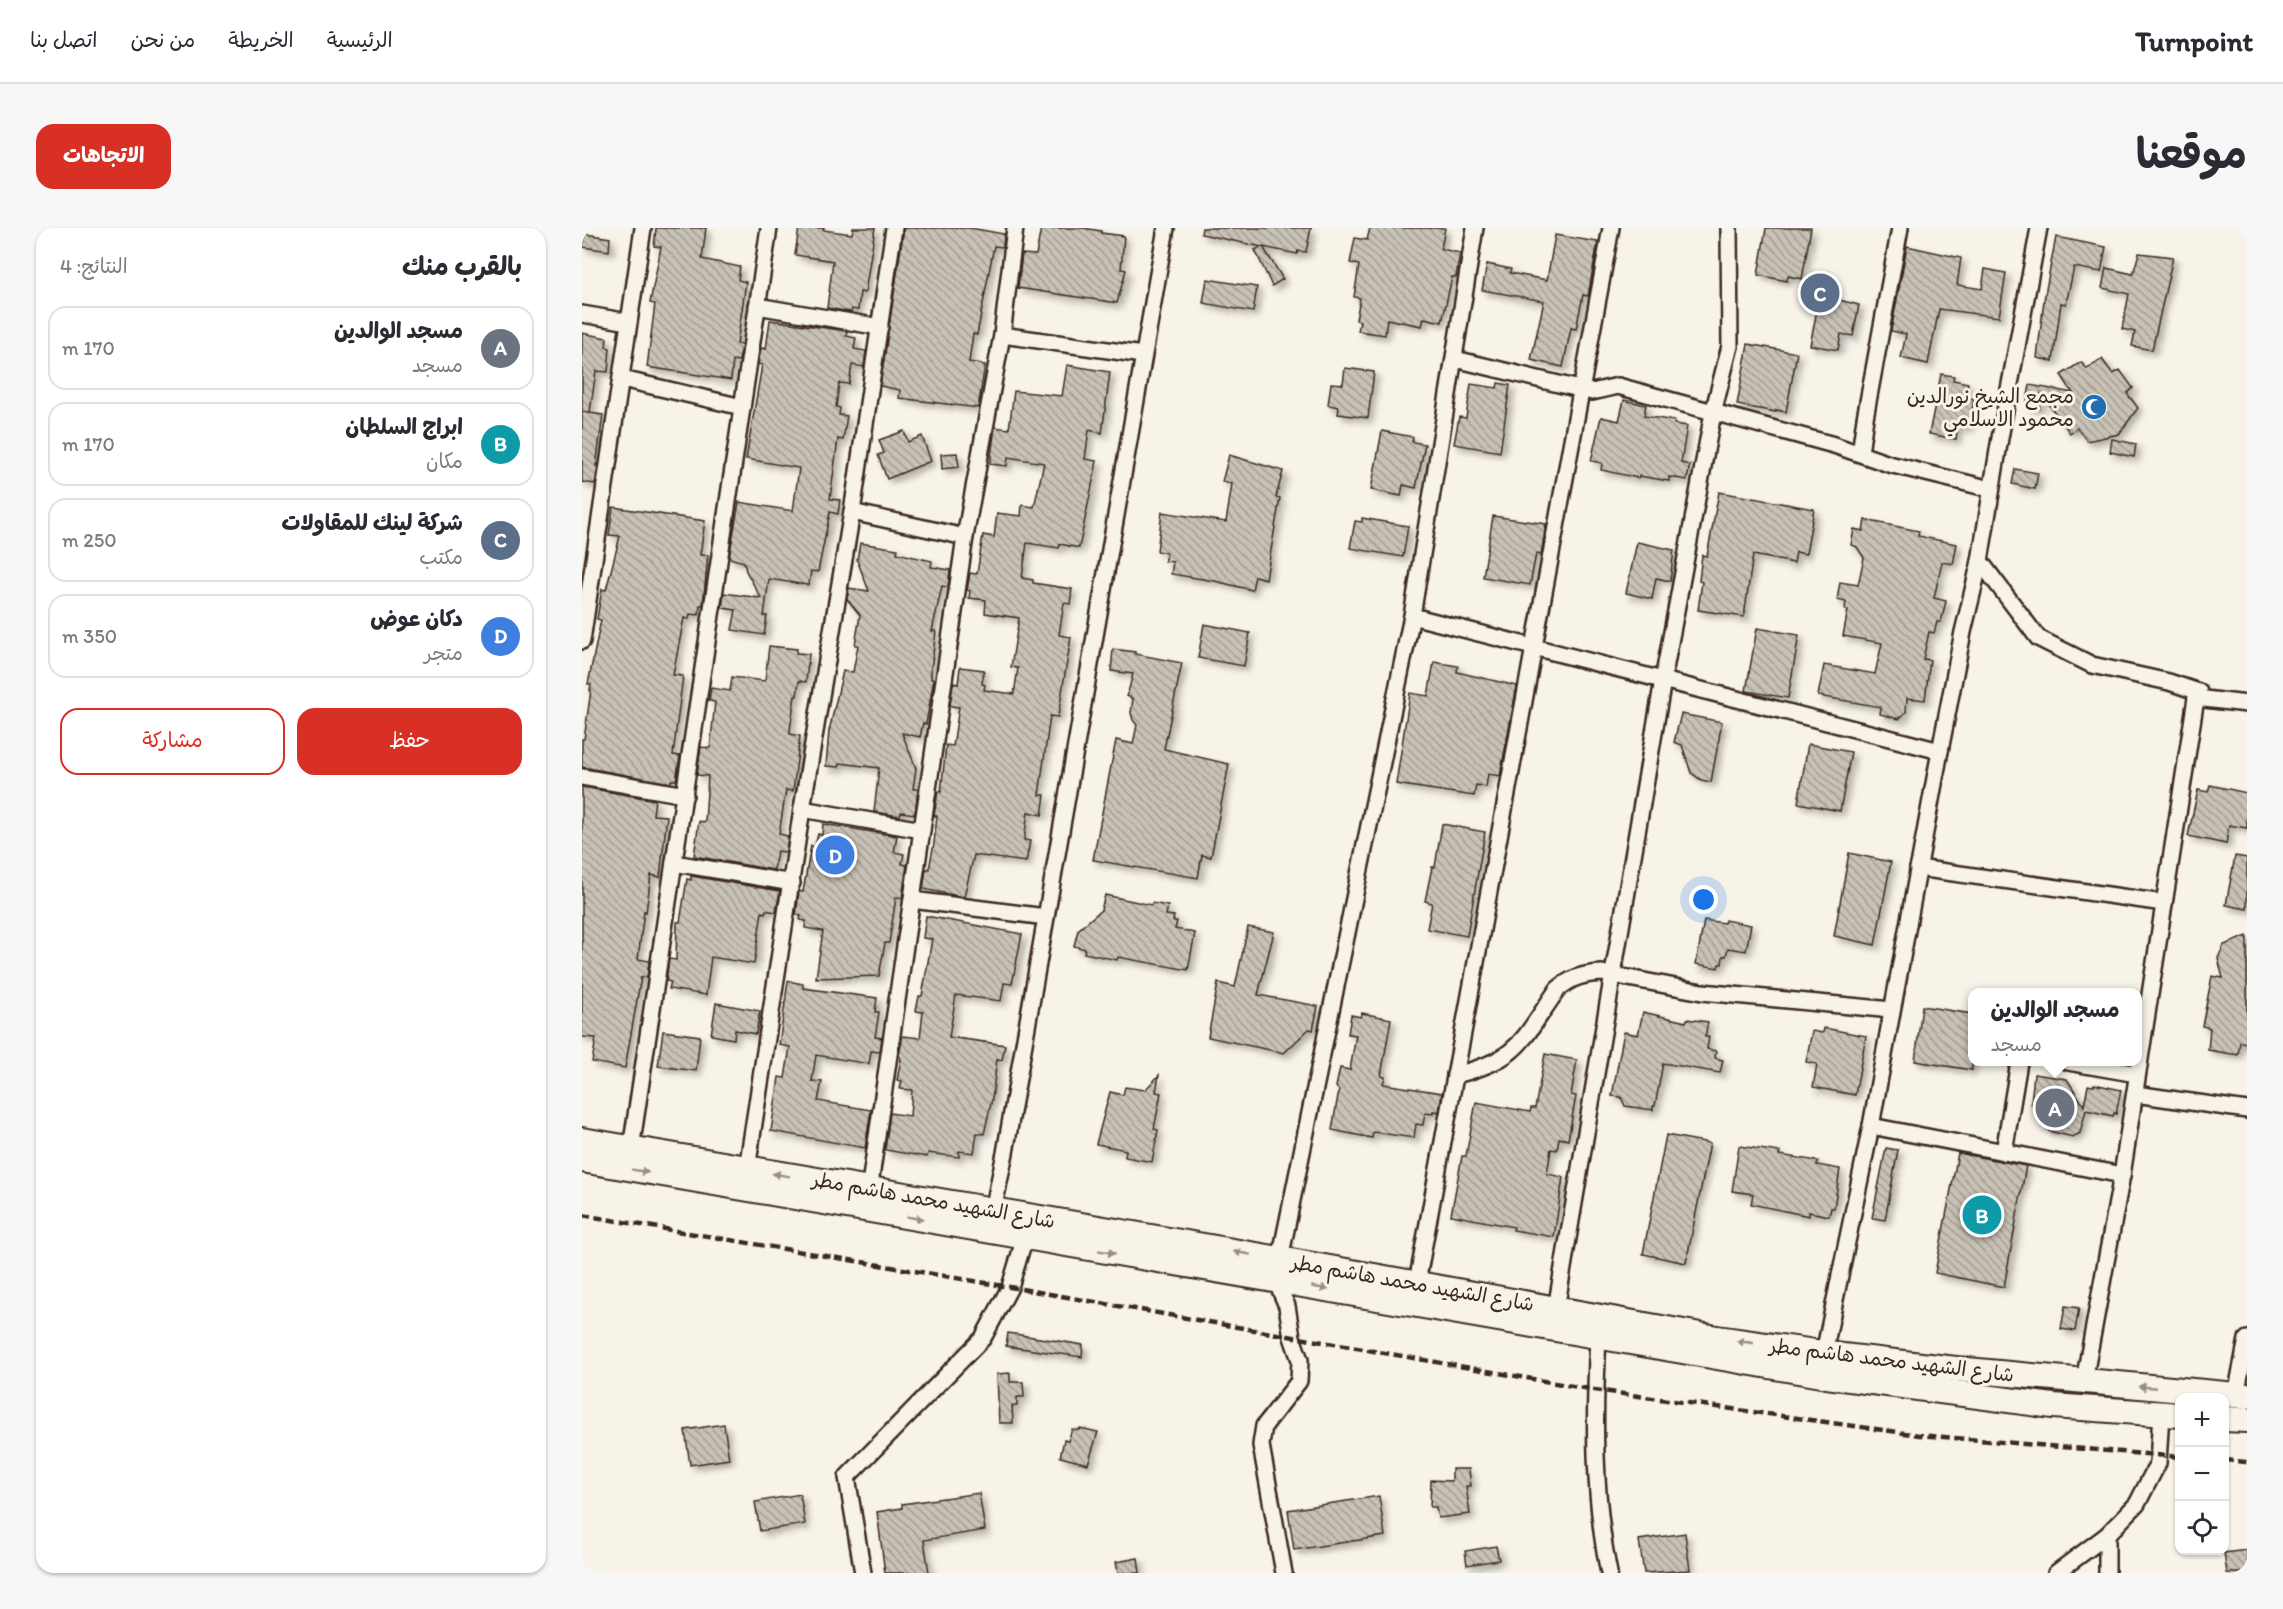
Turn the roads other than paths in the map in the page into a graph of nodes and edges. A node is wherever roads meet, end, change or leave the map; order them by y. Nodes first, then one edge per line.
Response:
1 (644, 228) edge
2 (769, 228) edge
3 (894, 228) edge
4 (1015, 228) edge
5 (1166, 228) edge
6 (1475, 228) edge
7 (1611, 228) edge
8 (1729, 228) edge
9 (1900, 228) edge
10 (2039, 228) edge
11 (757, 306) junction
12 (582, 314) edge
13 (629, 322) junction
14 (880, 327) junction
15 (1002, 335) junction
16 (1143, 355) junction
17 (1455, 359) junction
18 (622, 379) junction
19 (1581, 390) junction
20 (742, 407) junction
21 (1713, 413) junction
22 (1860, 453) junction
23 (1991, 489) junction
24 (852, 512) junction
25 (966, 537) junction
26 (1980, 561) junction
27 (1412, 616) junction
28 (582, 640) edge
29 (1533, 647) junction
30 (1663, 680) junction
31 (2196, 698) junction
32 (2247, 704) edge
33 (1940, 751) junction
34 (582, 777) edge
35 (685, 795) junction
36 (802, 809) junction
37 (922, 830) junction
38 (674, 863) junction
39 (1918, 868) junction
40 (792, 883) junction
41 (912, 900) junction
42 (2164, 903) junction
43 (1046, 917) junction
44 (1612, 975) junction
45 (1892, 1010) junction
46 (2142, 1048) edge
47 (2018, 1066) edge
48 (2091, 1066) edge
49 (2139, 1066) edge
50 (2138, 1074) junction
51 (1455, 1075) junction
52 (2135, 1094) junction
53 (2247, 1110) edge
54 (1871, 1126) junction
55 (582, 1140) edge
56 (631, 1149) junction
57 (2004, 1152) junction
58 (582, 1160) edge
59 (747, 1169) junction
60 (2122, 1174) junction
61 (868, 1199) junction
62 (993, 1211) junction
63 (1025, 1237) junction
64 (1278, 1270) junction
65 (1417, 1283) junction
66 (1556, 1309) junction
67 (1598, 1337) junction
68 (2247, 1338) edge
69 (1824, 1353) junction
70 (2084, 1381) junction
71 (2241, 1396) edge
72 (2170, 1414) edge
73 (2229, 1419) edge
74 (2247, 1420) edge
75 (2107, 1535) junction
76 (863, 1573) edge
77 (1284, 1573) edge
78 (1609, 1573) edge
79 (2055, 1573) edge
80 (2107, 1573) edge

1 - 13 street
2 - 11 street
3 - 14 street
4 - 15 street
5 - 16 street
6 - 17 street
7 - 19 street
8 - 21 street
9 - 22 street
10 - 23 street
11 - 14 street
11 - 20 street
12 - 13 street
13 - 18 street
14 - 24 street
15 - 16 street
15 - 25 street
16 - 43 street
17 - 19 street
17 - 27 street
18 - 20 street
18 - 28 street
19 - 21 street
19 - 29 street
20 - 35 street
21 - 22 street
21 - 30 street
22 - 23 street
23 - 26 street
24 - 25 street
24 - 36 street
25 - 37 street
26 - 31 street
26 - 33 street
27 - 29 street
27 - 64 street
29 - 30 street
29 - 51 street
30 - 33 street
30 - 44 street
31 - 32 street
31 - 42 street
33 - 39 street
34 - 35 street
35 - 38 street
36 - 37 street
36 - 40 street
37 - 41 street
38 - 40 street
38 - 56 street
39 - 42 street
39 - 45 street
40 - 59 street
41 - 43 street
41 - 61 street
42 - 46 street
43 - 62 street
44 - 45 street
44 - 51 street
44 - 66 street
45 - 54 street
47 - 57 street
48 - 50 street
49 - 50 street
50 - 52 street
51 - 65 street
52 - 53 street
52 - 60 street
54 - 57 street
54 - 69 street
55 - 56 main road, شارع الشهيد محمد هاشم مطر
56 - 59 main road, شارع الشهيد محمد هاشم مطر
57 - 60 street
58 -> 61 main road, شارع الشهيد محمد هاشم مطر
61 -> 59 main road, شارع الشهيد محمد هاشم مطر
60 - 70 street
61 - 62 main road, شارع الشهيد محمد هاشم مطر
61 -> 63 main road, شارع الشهيد محمد هاشم مطر
64 -> 62 main road, شارع الشهيد محمد هاشم مطر
63 -> 64 main road, شارع الشهيد محمد هاشم مطر
63 - 76 street
64 - 65 main road, شارع الشهيد محمد هاشم مطر
64 -> 67 main road, شارع الشهيد محمد هاشم مطر
64 - 77 street
65 - 66 main road, شارع الشهيد محمد هاشم مطر
69 -> 66 main road, شارع الشهيد محمد هاشم مطر
67 - 72 main road, شارع الشهيد محمد هاشم مطر
67 - 78 street
68 - 71 street
69 - 70 main road, شارع الشهيد محمد هاشم مطر
71 -> 70 main road, شارع الشهيد محمد هاشم مطر
72 - 75 street
73 - 74 main road
75 - 79 street
75 - 80 street

